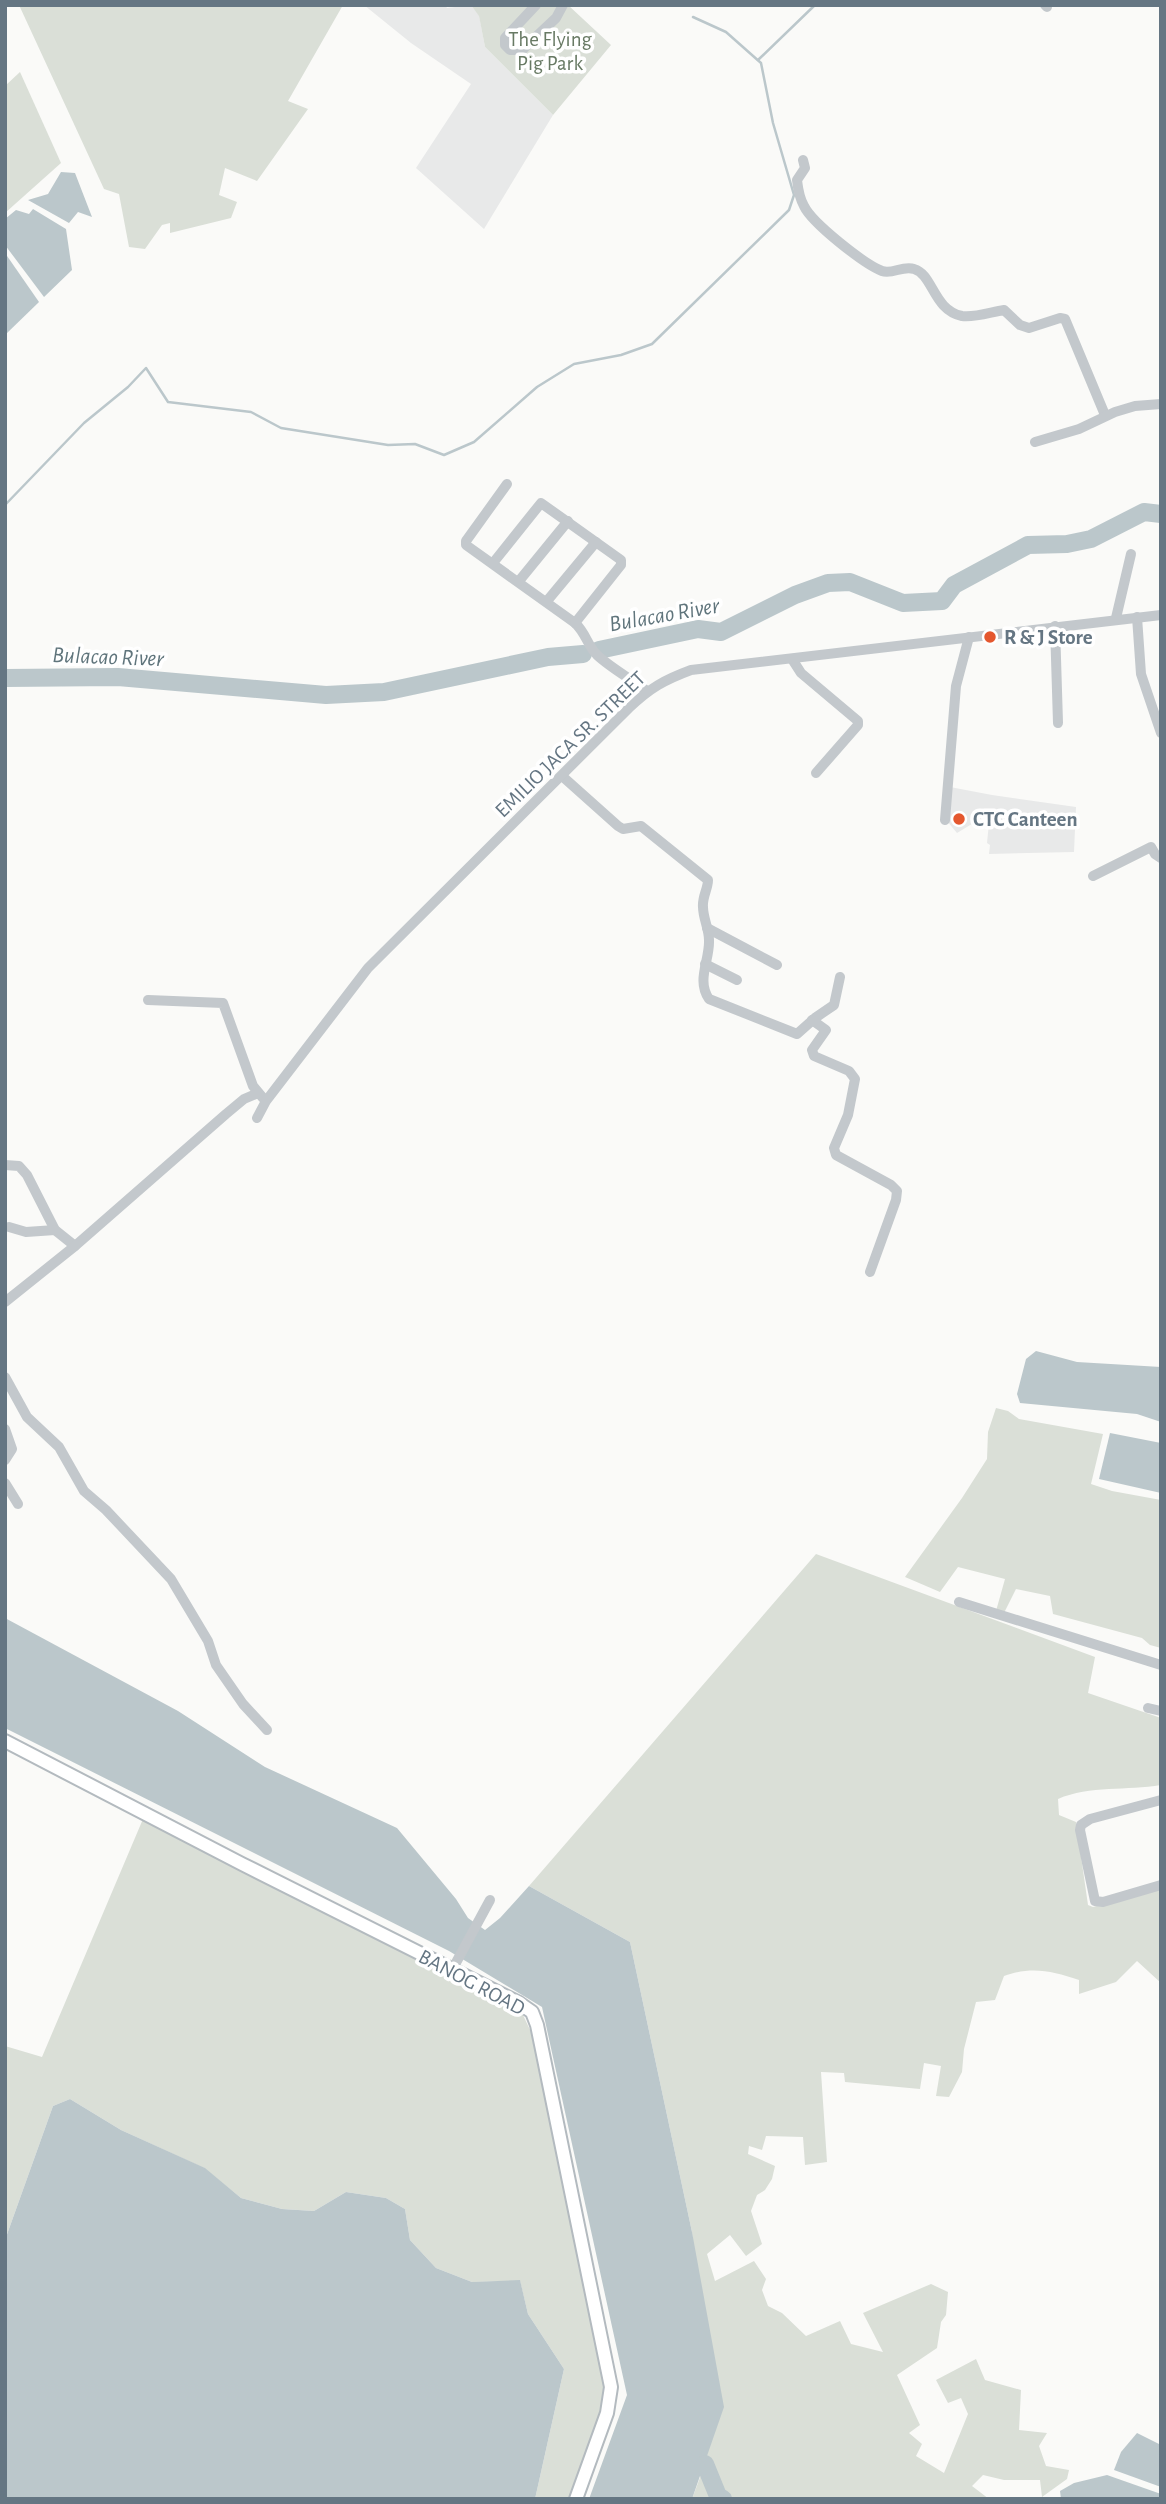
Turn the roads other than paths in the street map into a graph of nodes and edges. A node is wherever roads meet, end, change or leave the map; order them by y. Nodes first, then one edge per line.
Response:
1 (536, 5) edge
2 (563, 5) edge
3 (803, 160) dead end
4 (1161, 404) edge
5 (1104, 415) junction
6 (1035, 442) dead end
7 (507, 484) dead end
8 (568, 521) junction
9 (596, 542) junction
10 (1131, 554) dead end
11 (493, 562) junction
12 (519, 581) junction
13 (547, 601) junction
14 (1161, 615) edge
15 (1137, 617) junction
16 (1116, 618) junction
17 (575, 623) junction
18 (1055, 626) junction
19 (969, 637) junction
20 (792, 659) junction
21 (647, 691) junction
22 (1058, 723) dead end
23 (1161, 733) edge
24 (816, 772) dead end
25 (562, 776) junction
26 (945, 820) dead end
27 (1161, 858) edge
28 (1093, 876) dead end
29 (707, 928) junction
30 (705, 964) junction
31 (777, 965) dead end
32 (840, 976) dead end
33 (737, 980) dead end
34 (148, 1000) dead end
35 (812, 1020) junction
36 (262, 1097) junction
37 (257, 1118) dead end
38 (5, 1165) edge
39 (9, 1227) dead end
40 (55, 1230) junction
41 (75, 1246) junction
42 (870, 1272) dead end
43 (5, 1301) edge
44 (5, 1377) edge
45 (5, 1429) edge
46 (5, 1460) edge
47 (5, 1483) edge
48 (18, 1504) dead end
49 (959, 1602) dead end
50 (1161, 1664) edge
51 (1148, 1708) dead end
52 (1161, 1712) edge
53 (267, 1730) dead end
54 (5, 1741) edge
55 (1161, 1801) edge
56 (1161, 1885) edge
57 (490, 1900) dead end
58 (455, 1964) junction
59 (576, 2499) edge

1 - 2 street
3 - 5 street
4 - 5 street
5 - 6 street
7 - 11 street
8 - 9 street
8 - 11 street
8 - 12 street
9 - 13 street
9 - 17 street
10 - 16 street
11 - 12 street
12 - 13 street
13 - 17 street
14 - 15 street, EMILIO JACA SR. STREET
15 - 16 street, EMILIO JACA SR. STREET
15 - 23 street
16 - 18 street, EMILIO JACA SR. STREET
17 - 21 street
18 - 19 street, EMILIO JACA SR. STREET
18 - 22 street
19 - 20 street, EMILIO JACA SR. STREET
19 - 26 street
20 - 21 street, EMILIO JACA SR. STREET
20 - 24 street
21 - 25 street, EMILIO JACA SR. STREET
25 - 29 street
25 - 36 street, EMILIO JACA SR. STREET
27 - 28 street
29 - 30 street
29 - 31 street
30 - 33 street
30 - 35 street
32 - 35 street
34 - 36 street
35 - 42 street
36 - 37 street, EMILIO JACA SR. STREET
36 - 41 street
38 - 40 street
39 - 40 street
40 - 41 street
41 - 43 street
44 - 53 street
45 - 46 street
47 - 48 street
49 - 50 street
51 - 52 street
54 - 58 street, BANOG ROAD
55 - 56 street
57 - 58 street
58 - 59 street, BANOG ROAD

